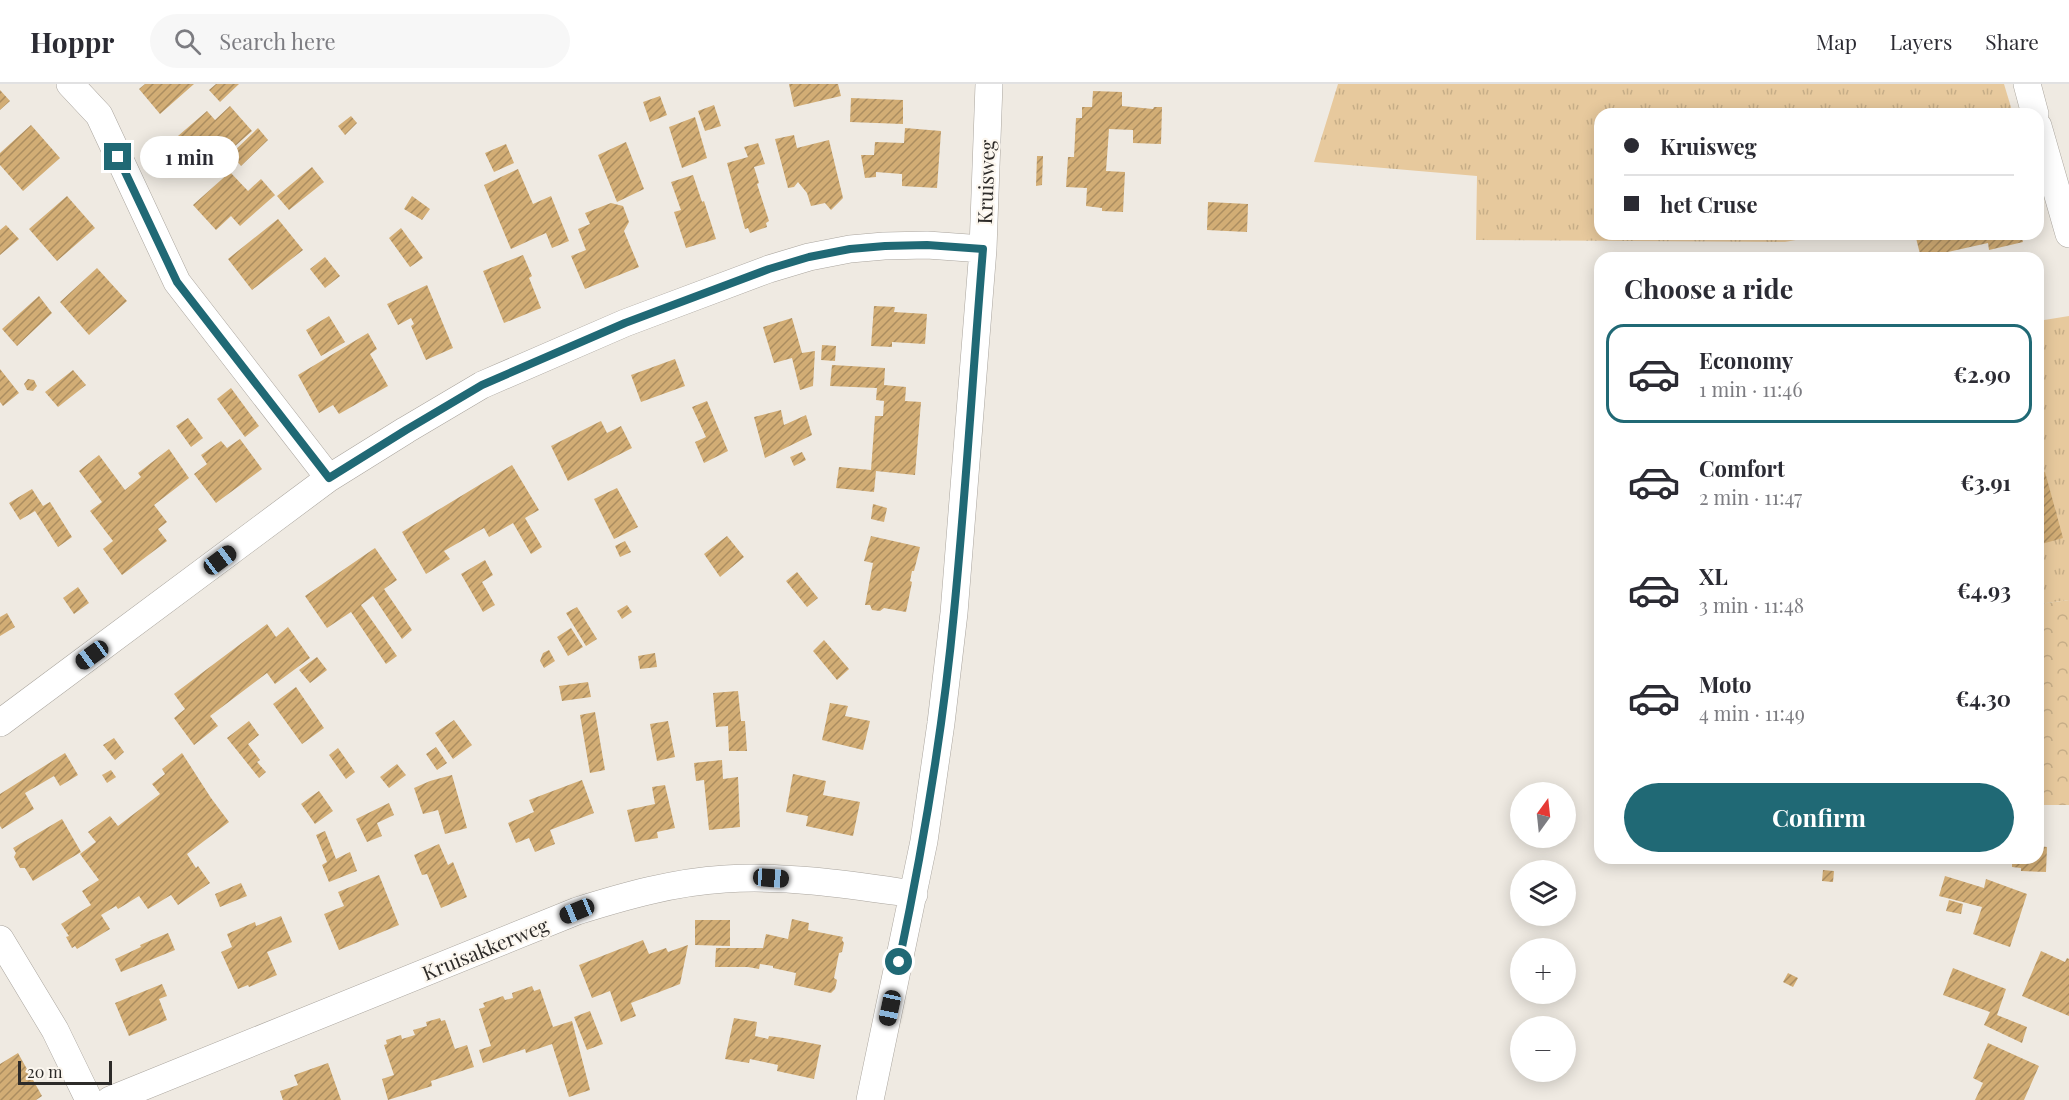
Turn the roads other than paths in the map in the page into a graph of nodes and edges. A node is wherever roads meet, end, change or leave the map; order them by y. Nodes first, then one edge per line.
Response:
1 (70, 84) edge
2 (989, 84) edge
3 (2027, 84) edge
4 (2033, 108) edge
5 (2044, 147) edge
6 (2069, 234) edge
7 (983, 249) junction
8 (329, 478) junction
9 (0, 723) edge
10 (914, 894) junction
11 (0, 939) edge
12 (89, 1100) edge
13 (110, 1100) edge
14 (870, 1100) edge

1 - 8 street
2 - 7 street, Kruisweg
3 - 4 street
5 - 6 street
7 - 8 street
7 - 10 street, Kruisweg
8 - 9 street
10 - 13 street, Kruisakkerweg
10 - 14 street, Kruisweg
11 - 12 street

